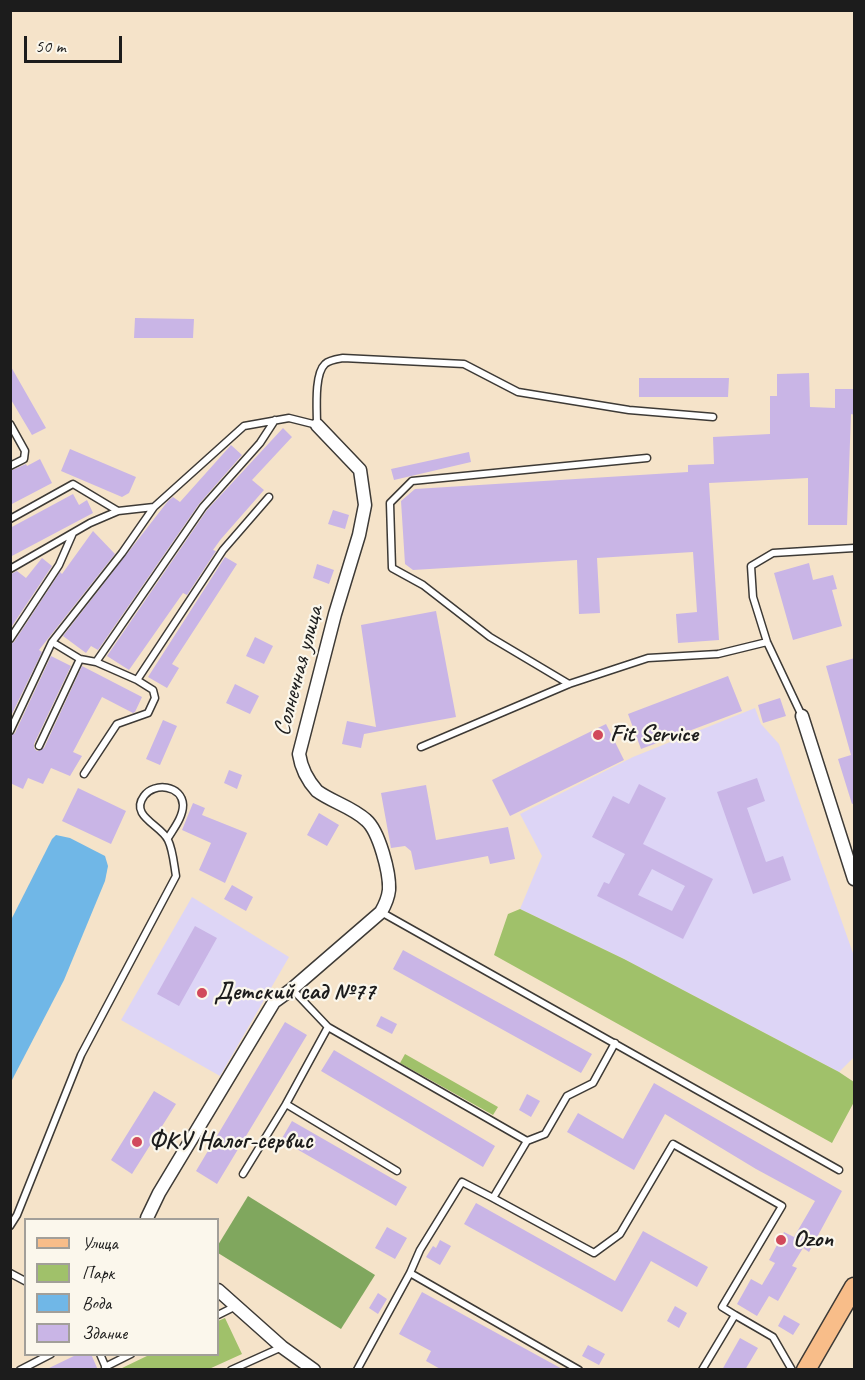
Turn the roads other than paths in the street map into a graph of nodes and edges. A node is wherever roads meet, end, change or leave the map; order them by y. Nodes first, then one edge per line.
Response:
1 (713, 417) dead end
2 (275, 419) junction
3 (10, 424) edge
4 (317, 425) junction
5 (647, 458) dead end
6 (10, 466) edge
7 (269, 496) dead end
8 (154, 507) junction
9 (118, 511) junction
10 (10, 519) edge
11 (74, 532) junction
12 (855, 548) edge
13 (10, 569) edge
14 (10, 639) edge
15 (52, 642) junction
16 (767, 642) junction
17 (80, 658) junction
18 (96, 662) junction
19 (137, 680) junction
20 (569, 684) junction
21 (802, 716) joint
22 (10, 731) edge
23 (39, 746) dead end
24 (421, 747) dead end
25 (84, 774) dead end
26 (168, 838) junction
27 (855, 879) edge
28 (381, 912) junction
29 (292, 989) junction
30 (328, 1027) junction
31 (615, 1043) junction
32 (286, 1104) junction
33 (527, 1141) junction
34 (840, 1170) dead end
35 (397, 1171) dead end
36 (243, 1174) dead end
37 (493, 1198) junction
38 (147, 1218) edge
39 (10, 1226) edge
40 (10, 1273) edge
41 (410, 1274) junction
42 (24, 1280) edge
43 (855, 1287) edge
44 (219, 1291) edge
45 (236, 1306) junction
46 (219, 1314) edge
47 (735, 1315) junction
48 (282, 1347) junction
49 (47, 1356) edge
50 (127, 1356) edge
51 (106, 1368) edge
52 (308, 1368) edge
53 (20, 1370) edge
54 (231, 1370) edge
55 (357, 1370) edge
56 (579, 1370) edge
57 (702, 1370) edge
58 (792, 1370) edge
59 (806, 1370) edge

1 - 4 lane
2 - 4 lane
2 - 8 lane
2 - 18 lane
3 - 6 lane
4 - 28 street, Солнечная улица
5 - 20 lane
7 - 19 lane
8 - 9 lane
8 - 15 lane
9 - 10 lane
9 - 11 lane
11 - 13 lane
11 - 14 lane
12 - 16 lane
15 - 17 lane
15 - 22 lane
16 - 20 lane
16 - 21 lane
17 - 18 lane
17 - 23 lane
18 - 19 lane
19 - 25 lane
20 - 24 lane
21 - 27 street
26 - 26 lane
26 - 39 lane
28 - 29 street
28 - 31 lane
29 - 30 lane
29 - 38 street
30 - 32 lane
30 - 33 lane
31 - 33 lane
31 - 34 lane
32 - 35 lane
32 - 36 lane
33 - 37 lane
37 - 41 lane
37 - 47 lane
40 - 42 lane
41 - 55 lane
41 - 56 lane
43 - 59 main road
44 - 45 street
45 - 46 lane
45 - 48 street
47 - 57 lane
47 - 58 lane
48 - 52 street
48 - 54 lane
49 - 53 lane
50 - 51 lane

